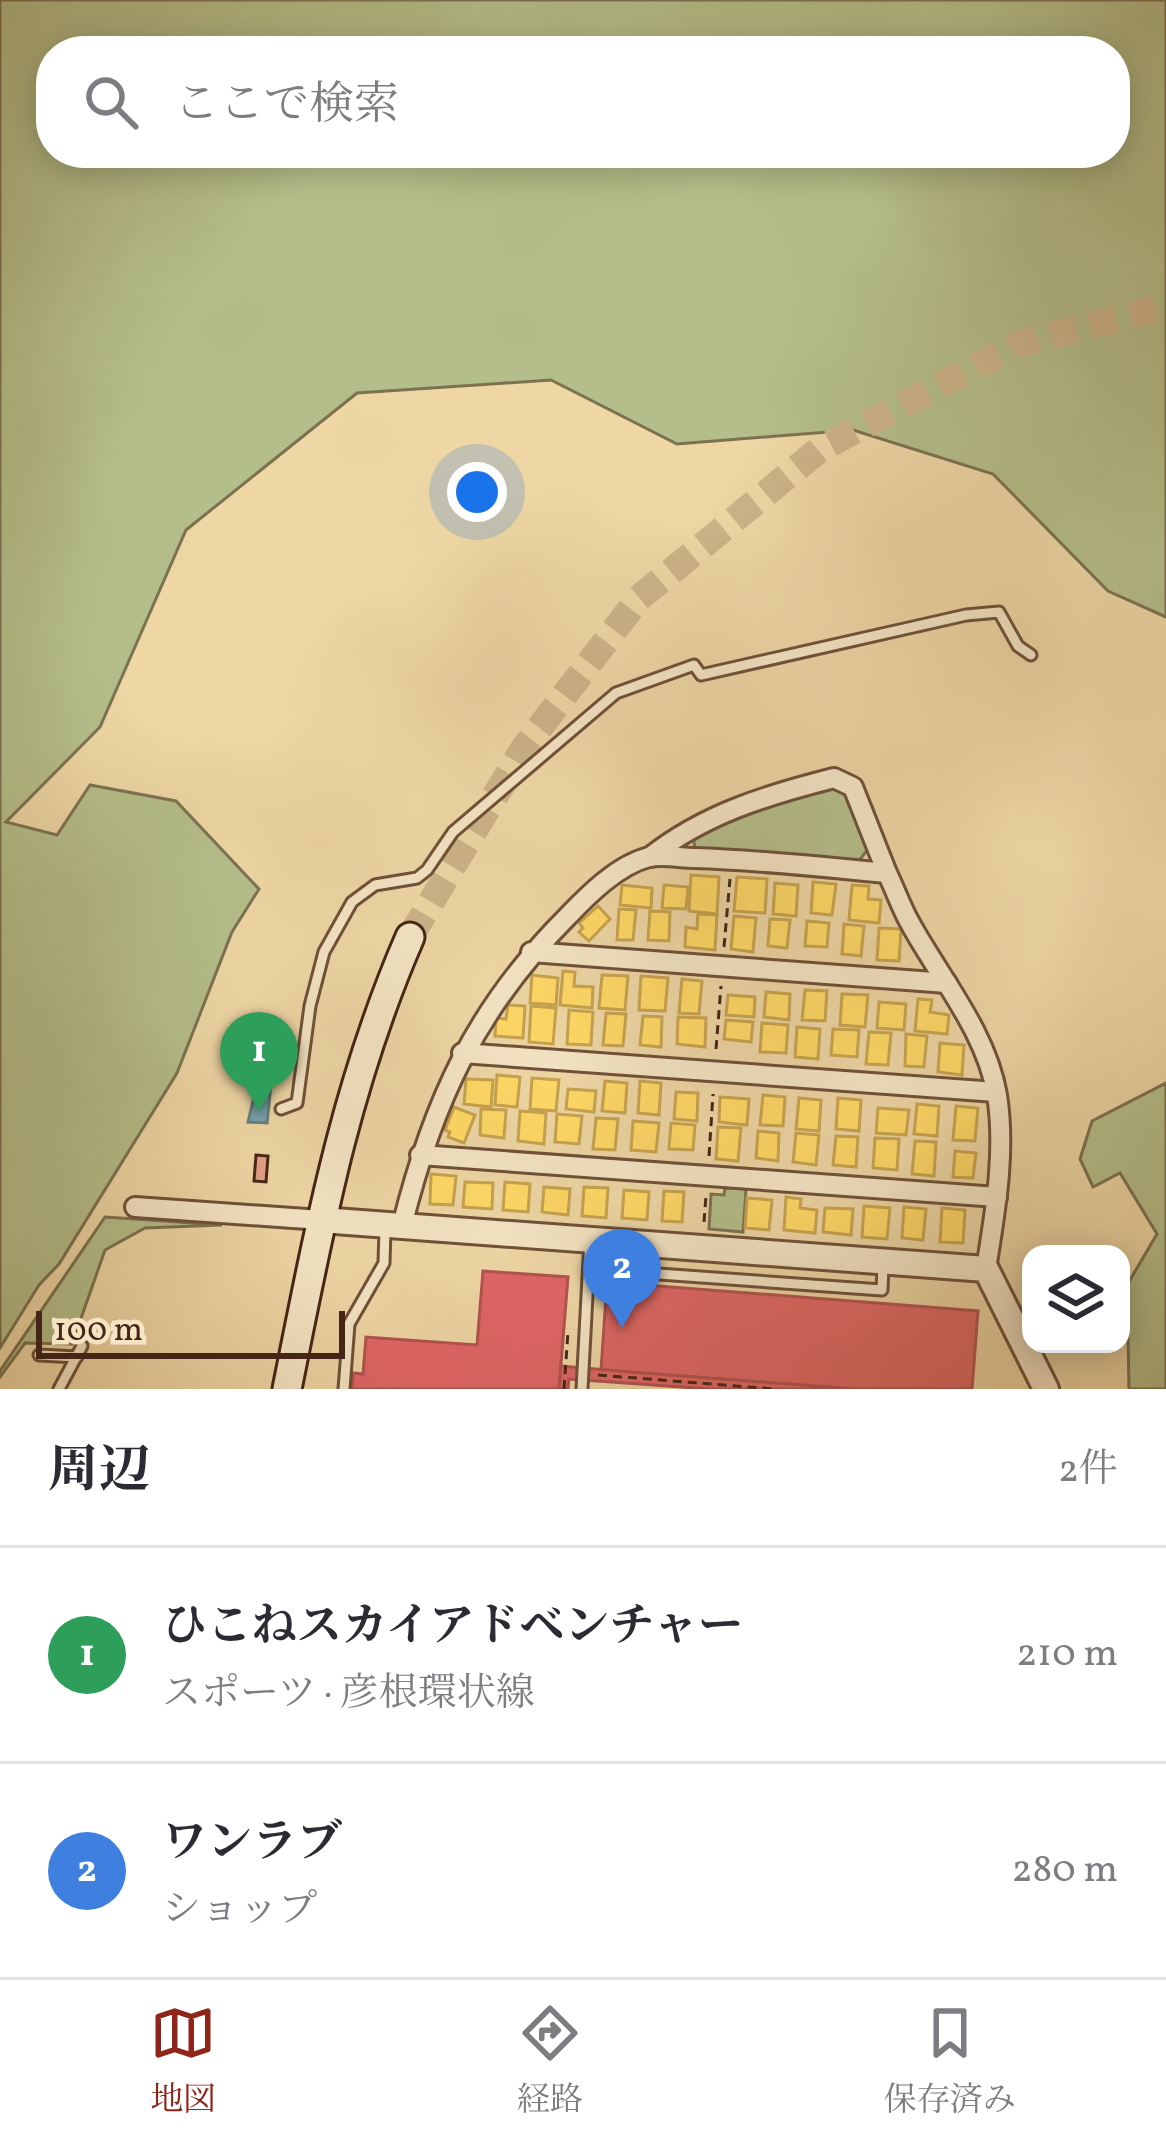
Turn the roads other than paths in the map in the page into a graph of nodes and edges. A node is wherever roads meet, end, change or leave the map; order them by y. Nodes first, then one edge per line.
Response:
1 (1031, 655) dead end
2 (650, 857) junction
3 (887, 873) junction
4 (410, 937) tunnel mouth
5 (531, 952) junction
6 (947, 983) junction
7 (462, 1053) junction
8 (996, 1092) junction
9 (281, 1109) dead end
10 (420, 1155) junction
11 (998, 1197) junction
12 (135, 1207) dead end
13 (321, 1220) junction
14 (394, 1225) junction
15 (590, 1240) junction
16 (884, 1261) junction
17 (589, 1269) junction
18 (986, 1269) junction
19 (39, 1354) dead end
20 (59, 1389) edge
21 (287, 1389) edge
22 (344, 1389) edge
23 (582, 1389) edge
24 (1046, 1389) edge

1 - 9 lane
2 - 3 street
2 - 3 street
2 - 5 street
3 - 6 street
4 - 13 main road
5 - 6 street
5 - 7 street
6 - 8 street
7 - 8 street
7 - 10 street
8 - 11 street
10 - 11 street
10 - 14 street
11 - 18 street
12 - 13 street
13 - 14 street
13 - 21 main road
14 - 15 street
14 - 22 lane
15 - 16 street
15 - 17 lane
16 - 17 lane
16 - 18 street
17 - 23 lane
18 - 24 street
19 - 20 lane

